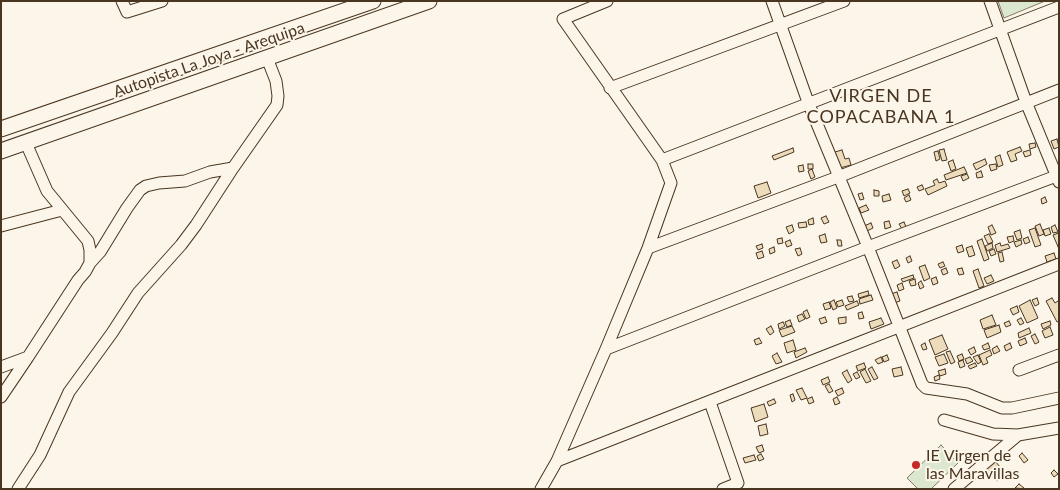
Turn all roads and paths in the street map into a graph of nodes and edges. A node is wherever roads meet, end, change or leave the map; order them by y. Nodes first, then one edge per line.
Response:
1 (122, 1) edge
2 (162, 1) edge
3 (373, 1) edge
4 (429, 1) edge
5 (607, 1) edge
6 (772, 1) edge
7 (844, 1) edge
8 (990, 1) edge
9 (1059, 7) edge
10 (780, 25) junction
11 (1000, 30) junction
12 (267, 58) junction
13 (610, 88) junction
14 (1059, 90) edge
15 (808, 102) junction
16 (1026, 102) junction
17 (1, 129) edge
18 (26, 143) junction
19 (1, 151) edge
20 (662, 160) junction
21 (233, 168) junction
22 (838, 177) junction
23 (1058, 177) edge
24 (62, 210) junction
25 (1, 226) edge
26 (868, 247) junction
27 (648, 248) junction
28 (90, 263) junction
29 (1059, 264) edge
30 (899, 326) junction
31 (606, 349) junction
32 (1059, 355) edge
33 (28, 357) junction
34 (1, 367) edge
35 (1019, 370) dead end
36 (1, 397) edge
37 (1059, 398) edge
38 (710, 402) junction
39 (944, 420) dead end
40 (1059, 428) edge
41 (1018, 435) junction
42 (557, 461) junction
43 (18, 489) edge
44 (541, 489) edge
45 (723, 489) edge
46 (954, 489) edge

1 - 2 street
3 - 17 main road, Autopista La Joya - Arequipa
4 - 12 main road, Autopista La Joya - Arequipa
5 - 13 street
6 - 10 street
7 - 10 street
8 - 11 street
9 - 11 street
10 - 13 street
10 - 15 street
11 - 15 street
11 - 16 street
12 - 18 main road, Autopista La Joya - Arequipa
12 - 21 street
13 - 20 street
14 - 16 street
15 - 20 street
15 - 22 street
16 - 22 street
16 - 23 street
18 - 19 main road, Autopista La Joya - Arequipa
18 - 24 street
20 - 27 street
21 - 28 street
21 - 43 street
22 - 26 street
22 - 27 street
23 - 26 street
24 - 25 street
24 - 28 street
26 - 30 street
26 - 31 street
27 - 31 street
28 - 33 street
29 - 30 street
30 - 37 street
30 - 38 street
31 - 42 street
32 - 35 street
33 - 34 street
33 - 36 street
38 - 42 street
38 - 45 street
39 - 41 street
40 - 41 street
41 - 46 street
42 - 44 street

